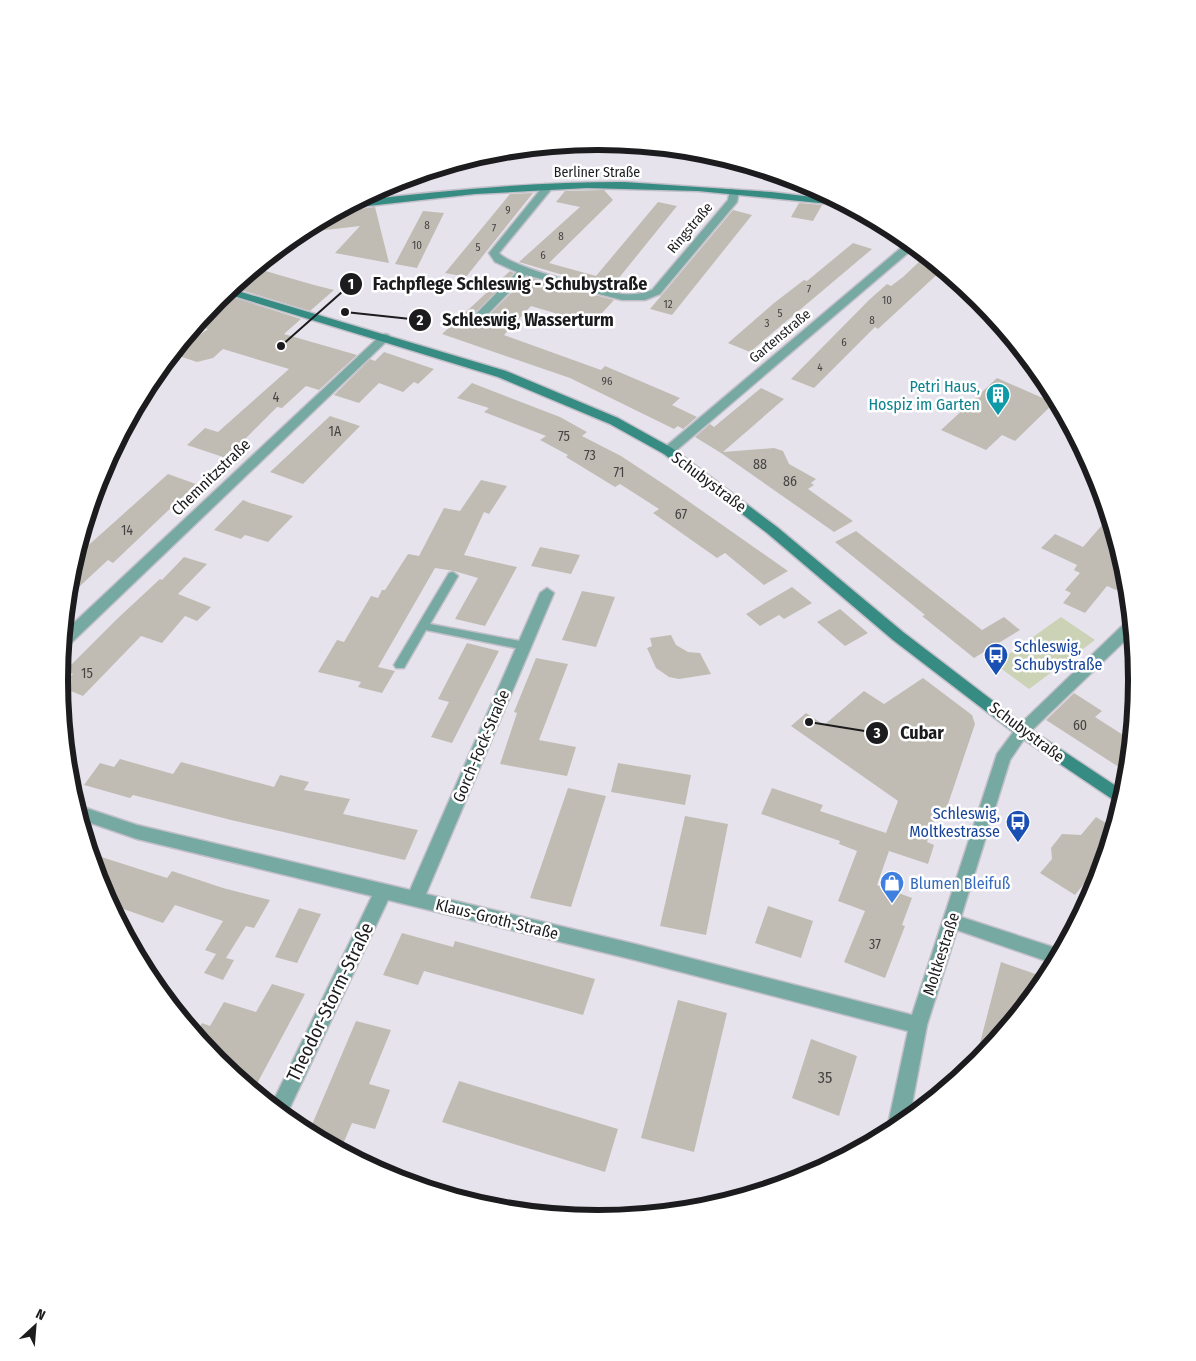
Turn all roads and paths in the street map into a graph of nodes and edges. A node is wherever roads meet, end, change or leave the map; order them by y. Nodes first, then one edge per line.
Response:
1 (549, 186) junction
2 (734, 191) junction
3 (826, 202) edge
4 (366, 203) edge
5 (906, 249) edge
6 (524, 271) junction
7 (236, 293) edge
8 (476, 320) dead end
9 (385, 337) junction
10 (668, 451) junction
11 (453, 576) dead end
12 (547, 593) dead end
13 (424, 626) junction
14 (1126, 631) edge
15 (70, 636) edge
16 (524, 646) junction
17 (400, 665) dead end
18 (1022, 731) junction
19 (1116, 794) edge
20 (85, 815) edge
21 (383, 892) junction
22 (415, 899) junction
23 (952, 921) junction
24 (1052, 955) edge
25 (918, 1025) junction
26 (281, 1106) edge
27 (899, 1117) edge

1 - 2 street, Berliner Straße
1 - 4 street, Berliner Straße
1 - 6 street, Ringstraße
2 - 3 street, Berliner Straße
2 - 6 street, Ringstraße
5 - 10 street, Gartenstraße
6 - 8 street
7 - 9 street, Schubystraße
9 - 10 street, Schubystraße
9 - 15 street, Chemnitzstraße
10 - 18 street, Schubystraße
11 - 13 lane
12 - 16 street, Gorch-Fock-Straße
13 - 16 lane
13 - 17 lane
14 - 18 street, Moltkestraße
16 - 22 street, Gorch-Fock-Straße
18 - 19 street, Schubystraße
18 - 23 street, Moltkestraße
20 - 21 street, Klaus-Groth-Straße
21 - 22 street, Klaus-Groth-Straße
21 - 26 street, Theodor-Storm-Straße
22 - 25 street, Klaus-Groth-Straße
23 - 24 street
23 - 25 street, Moltkestraße
25 - 27 street, Moltkestraße

